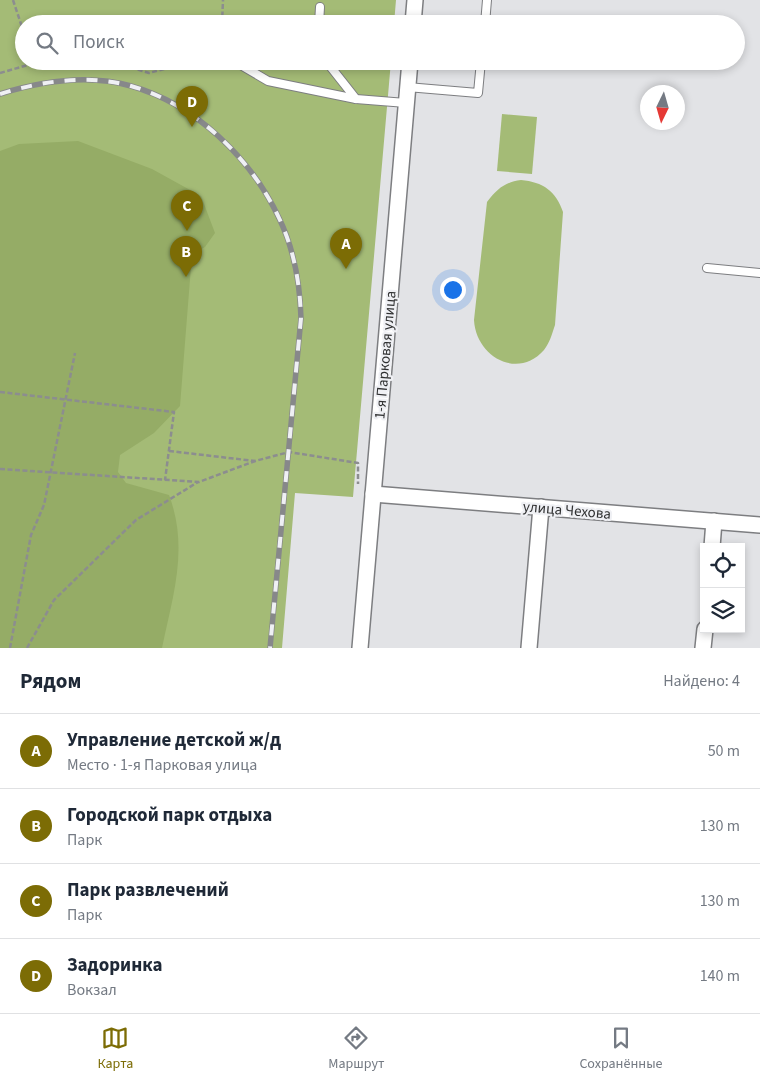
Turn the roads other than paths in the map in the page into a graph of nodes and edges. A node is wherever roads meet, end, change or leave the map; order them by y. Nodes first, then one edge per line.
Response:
1 (415, 0) edge
2 (487, 0) edge
3 (320, 8) dead end
4 (320, 15) edge
5 (414, 15) edge
6 (485, 15) edge
7 (249, 70) edge
8 (333, 70) edge
9 (409, 70) edge
10 (480, 70) edge
11 (407, 87) junction
12 (356, 99) junction
13 (406, 103) junction
14 (708, 268) dead end
15 (760, 272) edge
16 (373, 494) junction
17 (541, 508) junction
18 (714, 522) junction
19 (760, 525) edge
20 (712, 543) edge
21 (705, 633) edge
22 (360, 648) edge
23 (529, 648) edge
24 (703, 648) edge

1 - 5 street
2 - 6 lane
3 - 4 lane
7 - 12 lane
8 - 12 lane
9 - 11 street, 1-я Парковая улица
10 - 11 lane
11 - 13 street, 1-я Парковая улица
12 - 13 lane
13 - 16 street, 1-я Парковая улица
14 - 15 lane
16 - 17 street, улица Чехова
16 - 22 street, 1-я Парковая улица
17 - 18 street, улица Чехова
17 - 23 street
18 - 19 street, улица Чехова
18 - 20 street
21 - 24 street

